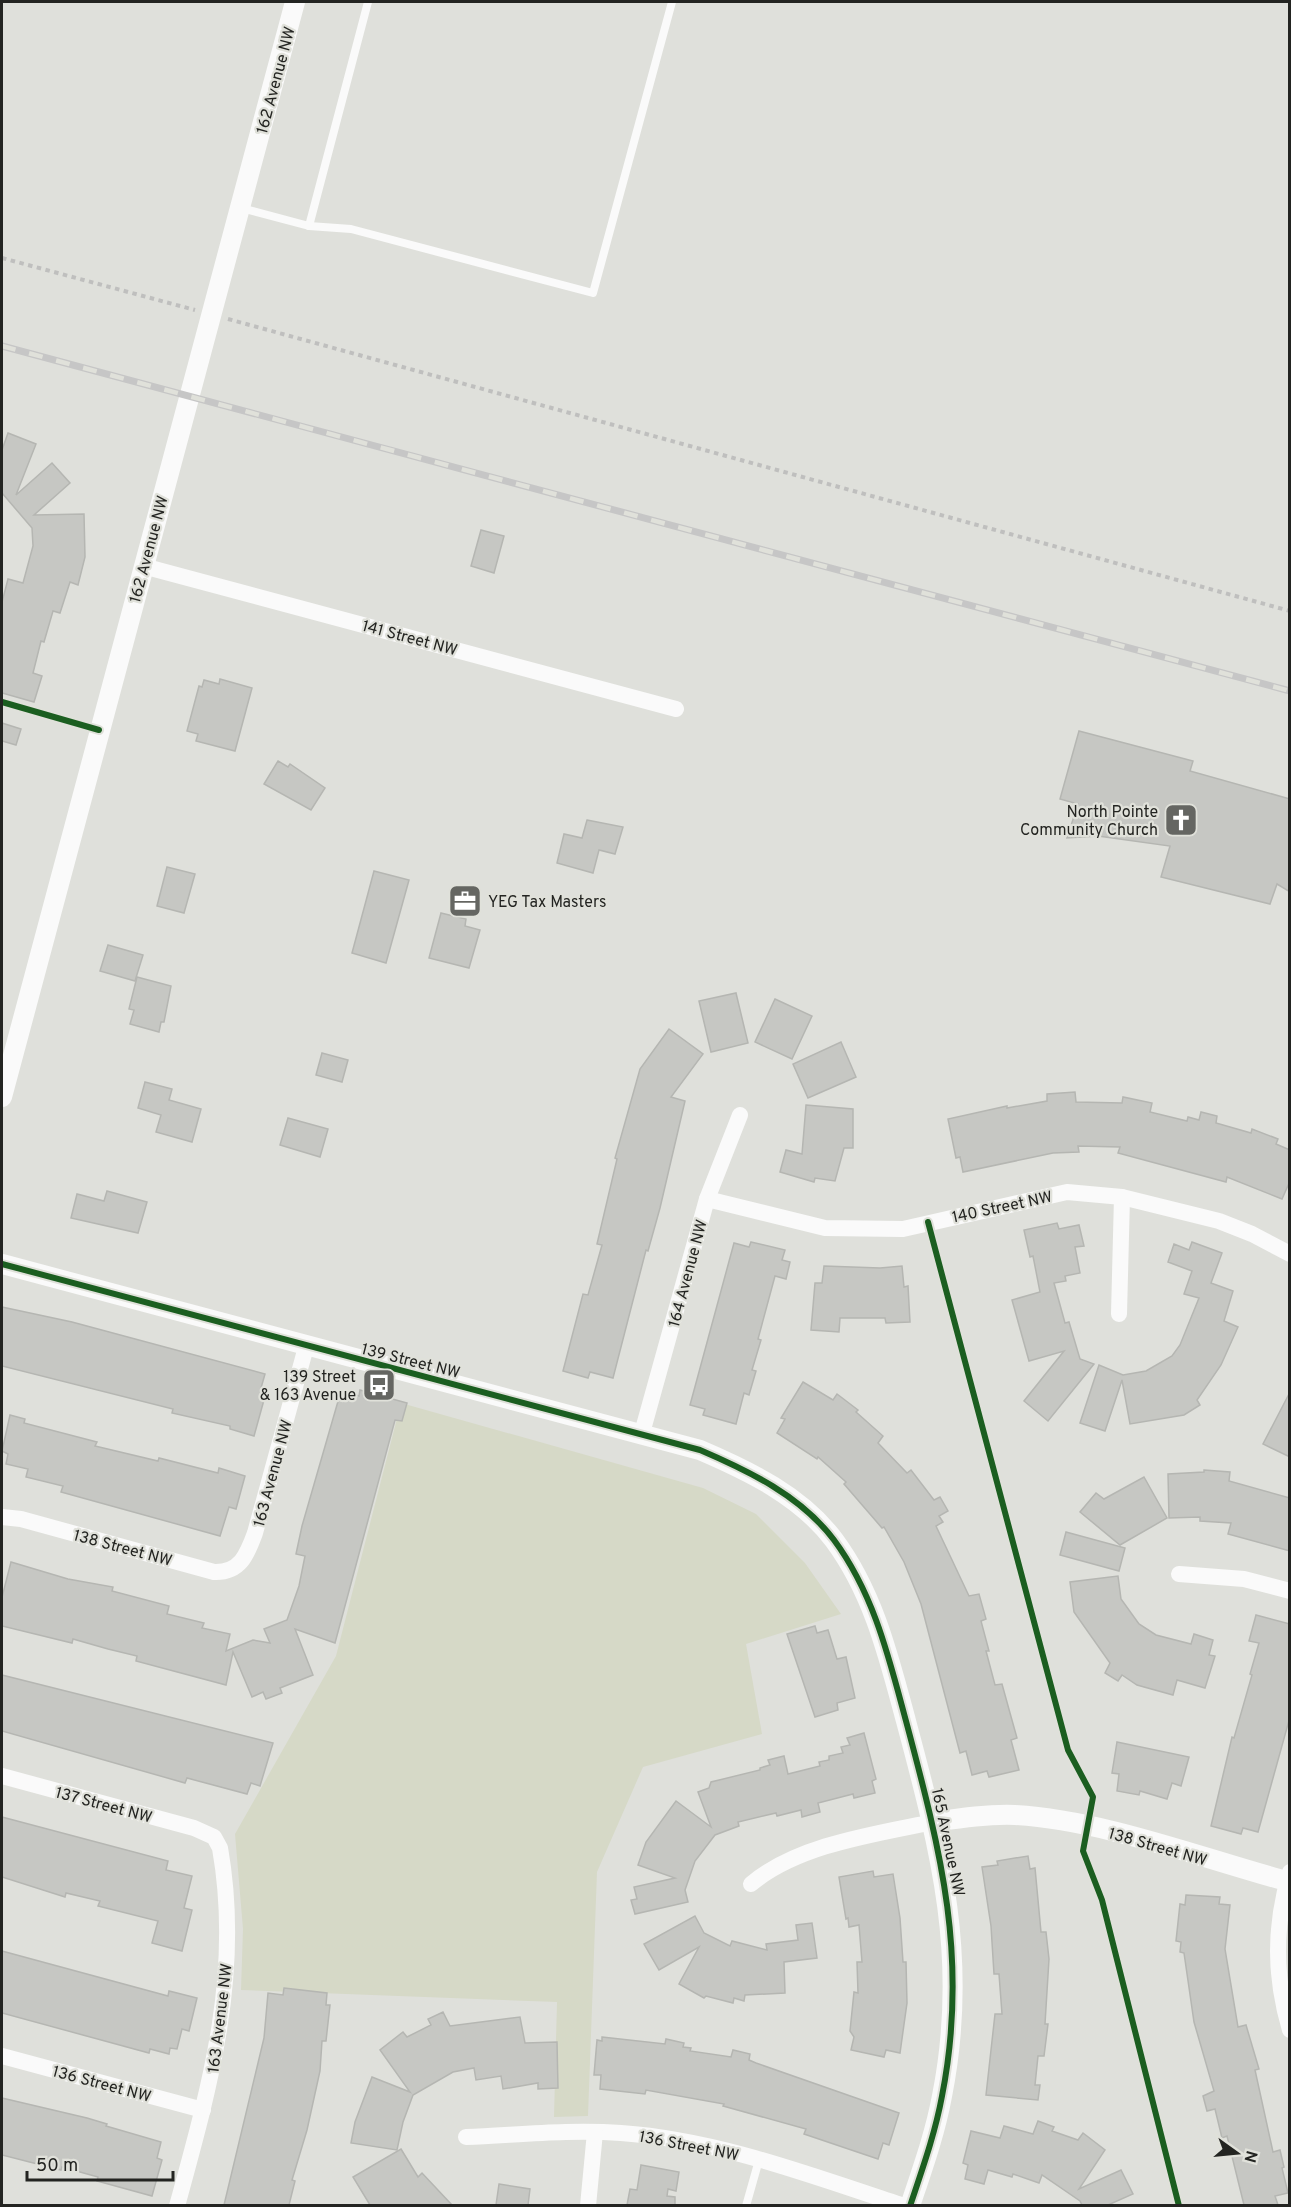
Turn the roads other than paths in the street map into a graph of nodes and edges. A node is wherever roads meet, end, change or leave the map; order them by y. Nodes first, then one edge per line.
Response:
1 (295, 2) edge
2 (368, 2) edge
3 (672, 2) edge
4 (241, 208) junction
5 (309, 226) junction
6 (143, 567) junction
7 (676, 708) dead end
8 (2, 1097) edge
9 (740, 1115) dead end
10 (1122, 1197) junction
11 (707, 1199) junction
12 (1290, 1254) edge
13 (2, 1264) edge
14 (1119, 1314) dead end
15 (306, 1347) junction
16 (642, 1433) junction
17 (802, 1509) joint
18 (2, 1516) edge
19 (242, 1562) joint
20 (1179, 1574) dead end
21 (1290, 1591) edge
22 (2, 1776) edge
23 (933, 1822) junction
24 (205, 1832) joint
25 (1289, 1879) edge
26 (751, 1884) dead end
27 (1290, 2030) edge
28 (2, 2056) edge
29 (203, 2110) junction
30 (595, 2132) junction
31 (466, 2137) dead end
32 (759, 2160) junction
33 (177, 2205) edge
34 (588, 2205) edge
35 (746, 2205) edge
36 (904, 2205) edge
37 (910, 2205) edge

1 - 4 street, 162 Avenue NW
2 - 5 lane
3 - 5 lane
4 - 5 lane
4 - 6 street, 162 Avenue NW
6 - 7 street, 141 Street NW
6 - 8 street, 162 Avenue NW
9 - 11 street, 164 Avenue NW
10 - 11 street, 140 Street NW
10 - 12 street, 140 Street NW
10 - 14 street
11 - 16 street, 164 Avenue NW
13 - 15 street, 139 Street NW
15 - 16 street, 139 Street NW
15 - 19 street, 163 Avenue NW
16 - 17 street, 139 Street NW
17 - 23 street, 165 Avenue NW
18 - 19 street, 138 Street NW
20 - 21 street
22 - 24 street, 137 Street NW
23 - 25 street, 138 Street NW
23 - 26 street, 138 Street NW
23 - 37 street, 165 Avenue NW
24 - 29 street, 163 Avenue NW
25 - 27 street
28 - 29 street, 136 Street NW
29 - 33 street, 163 Avenue NW
30 - 31 street, 136 Street NW
30 - 32 street, 136 Street NW
30 - 34 street
32 - 35 lane
32 - 36 street, 136 Street NW

